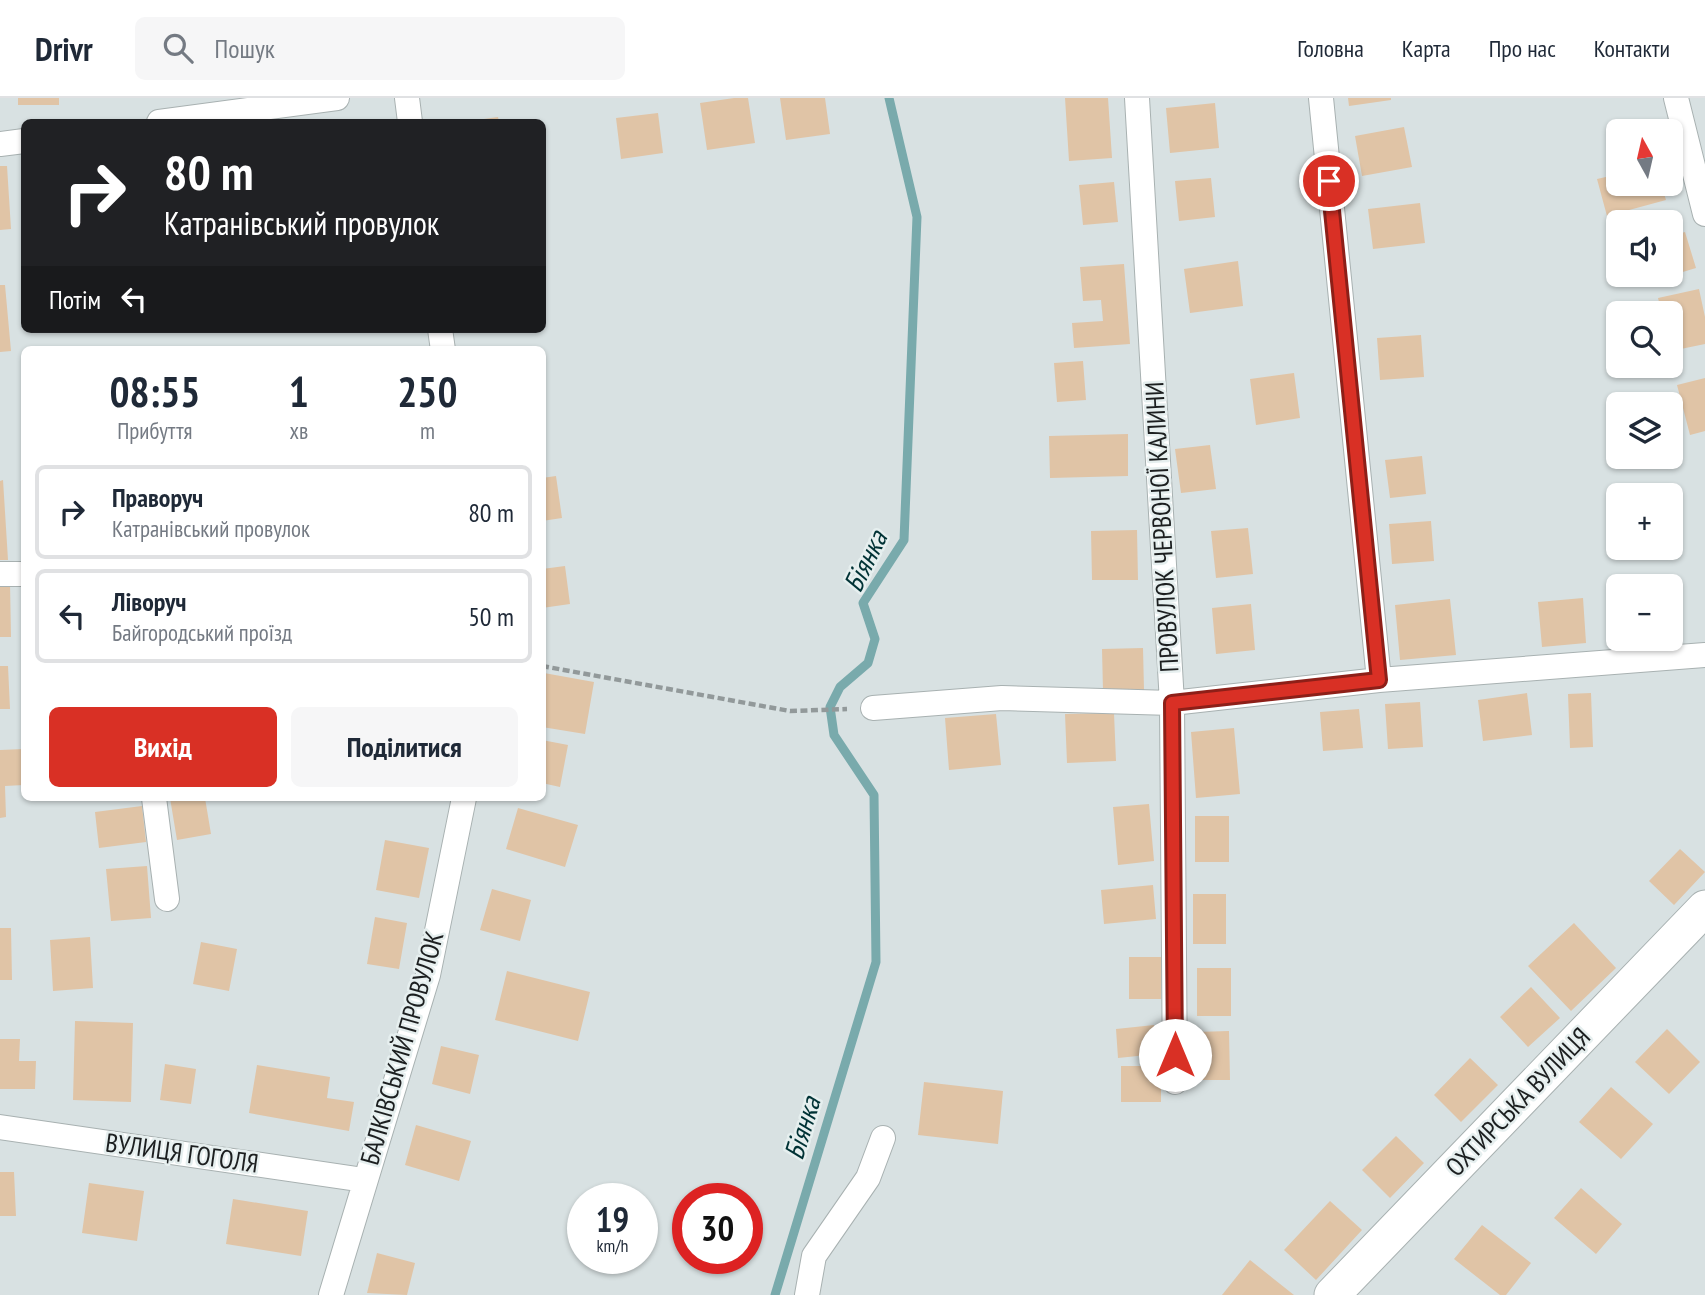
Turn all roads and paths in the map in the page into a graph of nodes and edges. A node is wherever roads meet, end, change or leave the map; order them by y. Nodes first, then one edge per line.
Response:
1 (337, 98) edge
2 (407, 98) edge
3 (1137, 98) edge
4 (1321, 98) edge
5 (1676, 98) edge
6 (181, 119) edge
7 (410, 119) edge
8 (21, 141) edge
9 (0, 144) edge
10 (1705, 214) edge
11 (0, 574) edge
12 (21, 574) edge
13 (1705, 655) edge
14 (546, 667) edge
15 (1379, 680) junction
16 (1172, 703) junction
17 (873, 708) joint
18 (154, 801) edge
19 (463, 801) edge
20 (167, 899) dead end
21 (1705, 908) edge
22 (1175, 1082) dead end
23 (0, 1127) edge
24 (883, 1138) dead end
25 (364, 1180) junction
26 (331, 1295) edge
27 (807, 1295) edge
28 (1332, 1295) edge

1 - 6 street
2 - 7 street
3 - 16 street, ПРОВУЛОК ЧЕРВОНОЇ КАЛИНИ
4 - 15 street
5 - 10 street
8 - 9 street
11 - 12 street
13 - 15 street
14 - 17 path
15 - 16 street
16 - 17 street
16 - 22 street, ПРОВУЛОК ЧЕРВОНОЇ КАЛИНИ
18 - 20 street
19 - 25 street, БАЛКІВСЬКИЙ ПРОВУЛОК
21 - 28 street, ОХТИРСЬКА ВУЛИЦЯ
23 - 25 street, ВУЛИЦЯ ГОГОЛЯ
24 - 27 street
25 - 26 street, БАЛКІВСЬКИЙ ПРОВУЛОК

